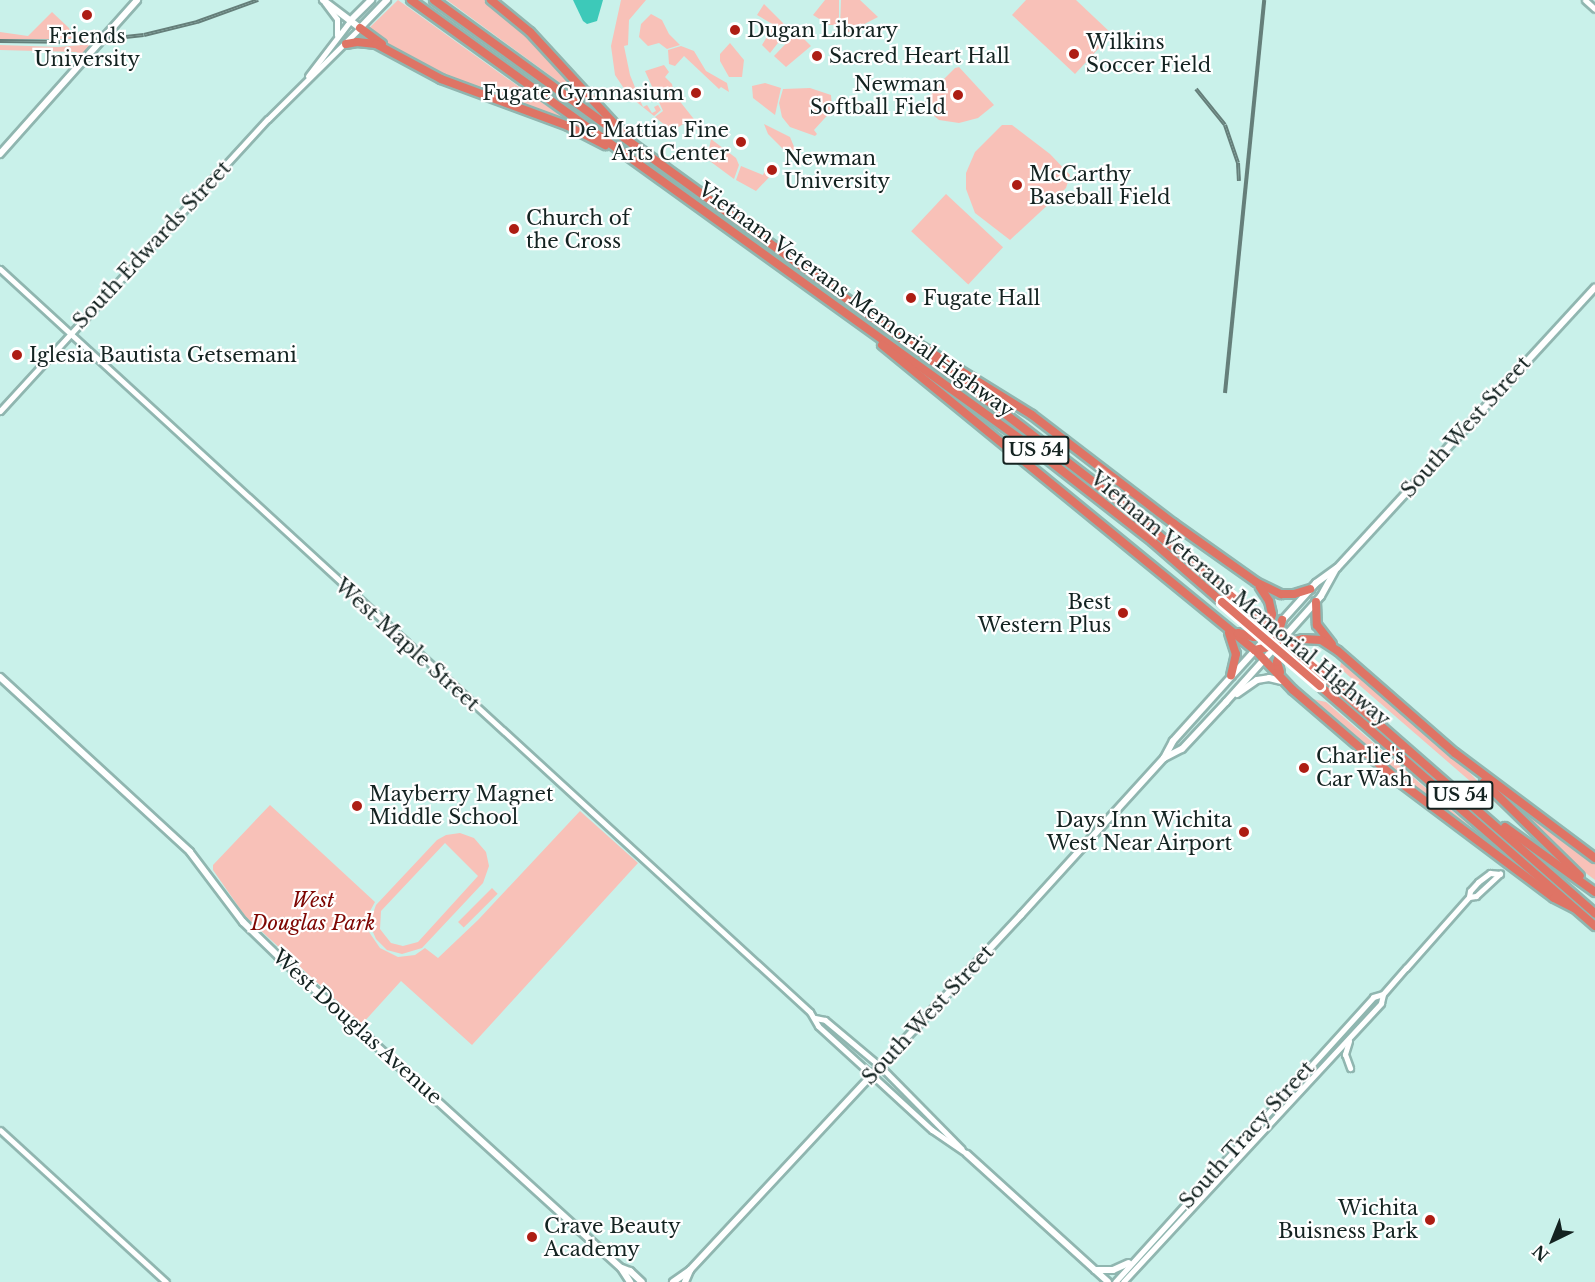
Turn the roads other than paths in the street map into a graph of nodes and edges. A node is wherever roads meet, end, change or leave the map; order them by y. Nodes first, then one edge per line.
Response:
1 (137, 0) edge
2 (322, 0) edge
3 (371, 0) edge
4 (387, 0) edge
5 (411, 0) edge
6 (434, 0) edge
7 (491, 0) edge
8 (1585, 0) edge
9 (1595, 9) edge
10 (350, 21) junction
11 (360, 28) junction
12 (336, 38) junction
13 (346, 44) junction
14 (393, 52) junction
15 (305, 80) junction
16 (0, 154) edge
17 (647, 155) junction
18 (651, 172) junction
19 (0, 269) edge
20 (1595, 286) edge
21 (840, 310) junction
22 (888, 330) junction
23 (70, 334) junction
24 (0, 411) edge
25 (1337, 568) junction
26 (1256, 582) junction
27 (1310, 589) junction
28 (1316, 602) junction
29 (1210, 613) junction
30 (1272, 614) junction
31 (1282, 620) joint
32 (1224, 625) junction
33 (1290, 637) junction
34 (1250, 638) junction
35 (1273, 641) junction
36 (1255, 650) junction
37 (1338, 651) junction
38 (1266, 657) junction
39 (1277, 662) junction
40 (1232, 675) junction
41 (0, 677) edge
42 (1286, 682) junction
43 (1293, 690) junction
44 (1226, 702) junction
45 (1386, 730) junction
46 (1455, 753) junction
47 (1164, 758) junction
48 (1595, 858) edge
49 (1595, 886) edge
50 (1595, 892) edge
51 (1469, 897) junction
52 (1574, 908) junction
53 (1595, 913) edge
54 (1595, 926) edge
55 (1383, 994) junction
56 (815, 1018) junction
57 (1350, 1037) junction
58 (881, 1067) junction
59 (1350, 1068) dead end
60 (873, 1076) junction
61 (910, 1095) junction
62 (903, 1103) junction
63 (0, 1130) edge
64 (967, 1154) junction
65 (1129, 1263) junction
66 (621, 1268) junction
67 (690, 1270) junction
68 (1095, 1270) junction
69 (166, 1282) edge
70 (630, 1282) edge
71 (642, 1282) edge
72 (673, 1282) edge
73 (685, 1282) edge
74 (1108, 1282) edge
75 (1115, 1282) edge
76 (1123, 1282) edge

1 - 16 main road
2 - 10 main road
2 - 12 street
3 - 10 main road
4 - 11 main road
5 - 18 highway, Vietnam Veterans Memorial Highway / US 54
6 - 17 highway, Vietnam Veterans Memorial Highway / US 54
7 - 17 highway
8 - 9 street
10 - 11 main road
10 - 12 street
11 - 13 street
11 - 14 highway
12 - 15 street
13 - 14 highway
13 - 15 street
14 - 18 highway
15 - 23 street, South Edwards Street
17 - 22 highway, Vietnam Veterans Memorial Highway / US 54
18 - 21 highway, Vietnam Veterans Memorial Highway / US 54
19 - 23 street, West Maple Street
20 - 25 main road, South West Street
21 - 29 highway
21 - 52 highway, Vietnam Veterans Memorial Highway / US 54, bridge
22 - 26 highway
22 - 45 highway, Vietnam Veterans Memorial Highway / US 54, bridge
23 - 24 street, South Edwards Street
23 - 56 street, West Maple Street
25 - 27 main road, South West Street
25 - 28 main road, South West Street
26 - 27 highway
26 - 30 highway
27 - 31 main road, South West Street
28 - 33 main road, South West Street
28 - 37 highway
29 - 32 highway
29 - 40 highway
30 - 34 highway
30 - 35 highway
31 - 35 highway
32 - 34 highway
32 - 36 highway
33 - 35 highway
33 - 37 highway
33 - 39 highway
34 - 35 highway
35 - 36 highway
35 - 38 highway
35 - 39 highway
36 - 38 highway
36 - 40 main road, South West Street
37 - 46 highway
38 - 42 highway
38 - 44 main road, South West Street
39 - 42 highway
40 - 47 main road, South West Street
41 - 66 main road, West Douglas Avenue
42 - 43 highway
43 - 44 main road
43 - 52 highway
44 - 47 main road, South West Street
45 - 50 highway
45 - 53 highway, Vietnam Veterans Memorial Highway / US 54
46 - 48 highway
46 - 49 highway
47 - 58 main road, South West Street
51 - 51 street, South Tracy Street
51 - 55 street, South Tracy Street
52 - 54 highway, Vietnam Veterans Memorial Highway / US 54
55 - 57 street, South Tracy Street
55 - 65 street, South Tracy Street
56 - 58 street, West Maple Street
56 - 60 street, West Maple Street
57 - 59 street
57 - 76 street, South Tracy Street
58 - 60 main road, South West Street
58 - 61 street, West Maple Street
60 - 62 street, West Maple Street
60 - 67 main road, South West Street
61 - 62 street
61 - 64 street, West Maple Street
62 - 64 street, West Maple Street
63 - 69 street
64 - 68 main road, West Maple Street
65 - 68 main road
65 - 75 street, South Tracy Street
66 - 70 main road, West Douglas Avenue
66 - 71 main road, West Douglas Avenue
67 - 72 main road, South West Street
67 - 73 main road, South West Street
68 - 74 main road, West Maple Street

